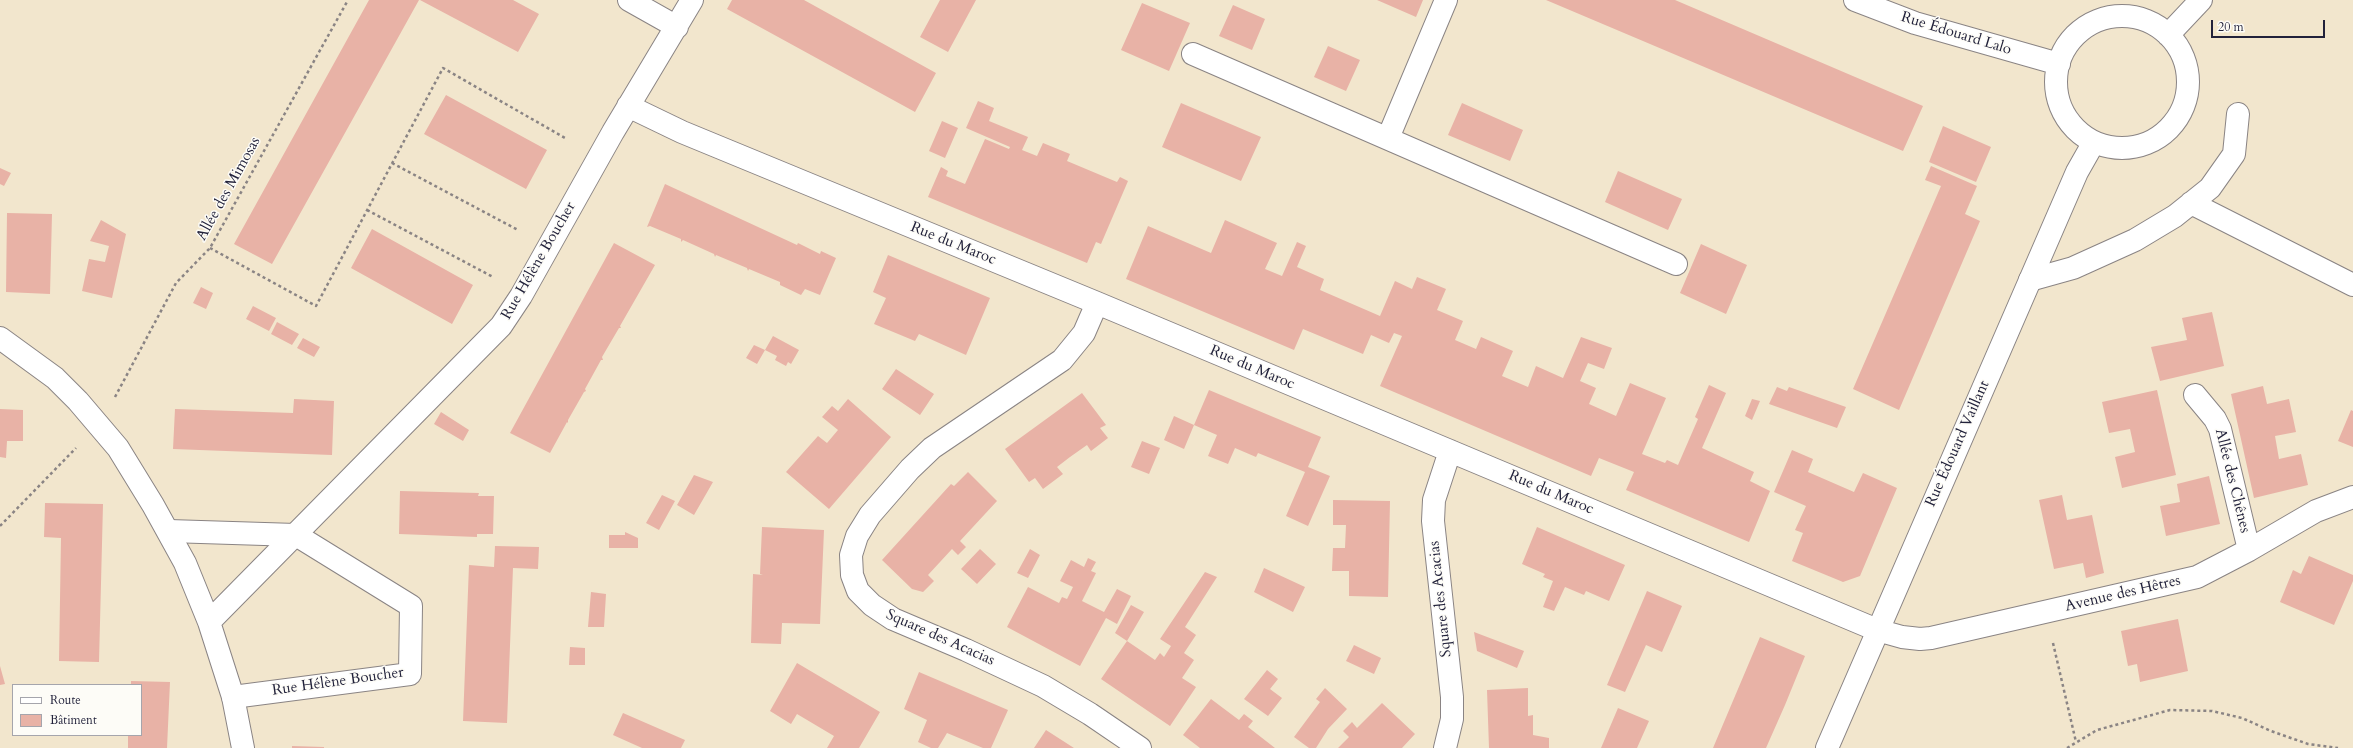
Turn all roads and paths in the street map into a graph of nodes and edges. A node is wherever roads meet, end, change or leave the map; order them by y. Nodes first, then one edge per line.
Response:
1 (348, 0) edge
2 (629, 0) edge
3 (692, 0) edge
4 (1446, 0) edge
5 (1855, 0) edge
6 (2201, 0) edge
7 (677, 26) junction
8 (2168, 35) junction
9 (1193, 54) dead end
10 (2059, 64) junction
11 (628, 106) junction
12 (2238, 114) dead end
13 (564, 138) dead end
14 (1388, 138) junction
15 (2094, 142) junction
16 (392, 163) junction
17 (2191, 203) junction
18 (367, 210) junction
19 (518, 230) dead end
20 (210, 248) junction
21 (1676, 264) dead end
22 (493, 277) dead end
23 (2030, 280) junction
24 (2353, 285) edge
25 (1097, 303) junction
26 (0, 338) edge
27 (2195, 395) dead end
28 (99, 425) junction
29 (1450, 451) junction
30 (2353, 497) edge
31 (0, 526) edge
32 (168, 531) junction
33 (296, 535) junction
34 (2249, 550) junction
35 (2046, 612) junction
36 (210, 622) junction
37 (1877, 630) junction
38 (233, 697) junction
39 (2076, 742) junction
40 (243, 748) edge
41 (1140, 748) edge
42 (1445, 748) edge
43 (1827, 748) edge
44 (2067, 748) edge
45 (2338, 748) edge

1 - 20 path, Allée des Mimosas
2 - 7 street
3 - 7 street, Rue Hélène Boucher
4 - 14 street
5 - 10 street, Rue Édouard Lalo
6 - 8 street
7 - 11 street, Rue Hélène Boucher
8 - 10 street
8 - 15 street
9 - 14 street
10 - 15 street
11 - 25 street, Rue du Maroc
11 - 33 street, Rue Hélène Boucher
12 - 17 street
13 - 16 path
14 - 21 street
15 - 23 street, Rue Édouard Vaillant
16 - 18 path
16 - 19 path
17 - 23 street
17 - 24 street
18 - 20 path
18 - 22 path
20 - 28 path, Allée des Mimosas
23 - 37 street, Rue Édouard Vaillant
25 - 29 street, Rue du Maroc
25 - 41 street, Square des Acacias
26 - 28 street
27 - 34 street, Allée des Chênes
28 - 31 path, Allée des Mimosas
28 - 32 street
29 - 37 street, Rue du Maroc
29 - 42 street, Square des Acacias
30 - 34 street, Avenue des Hêtres
32 - 33 street, Rue Hélène Boucher
32 - 36 street
33 - 36 street, Rue Hélène Boucher
33 - 38 street, Rue Hélène Boucher
34 - 35 street, Avenue des Hêtres
35 - 37 street, Avenue des Hêtres
35 - 39 path
36 - 38 street
37 - 43 street, Rue Édouard Vaillant
38 - 40 street
39 - 44 path
39 - 45 path

